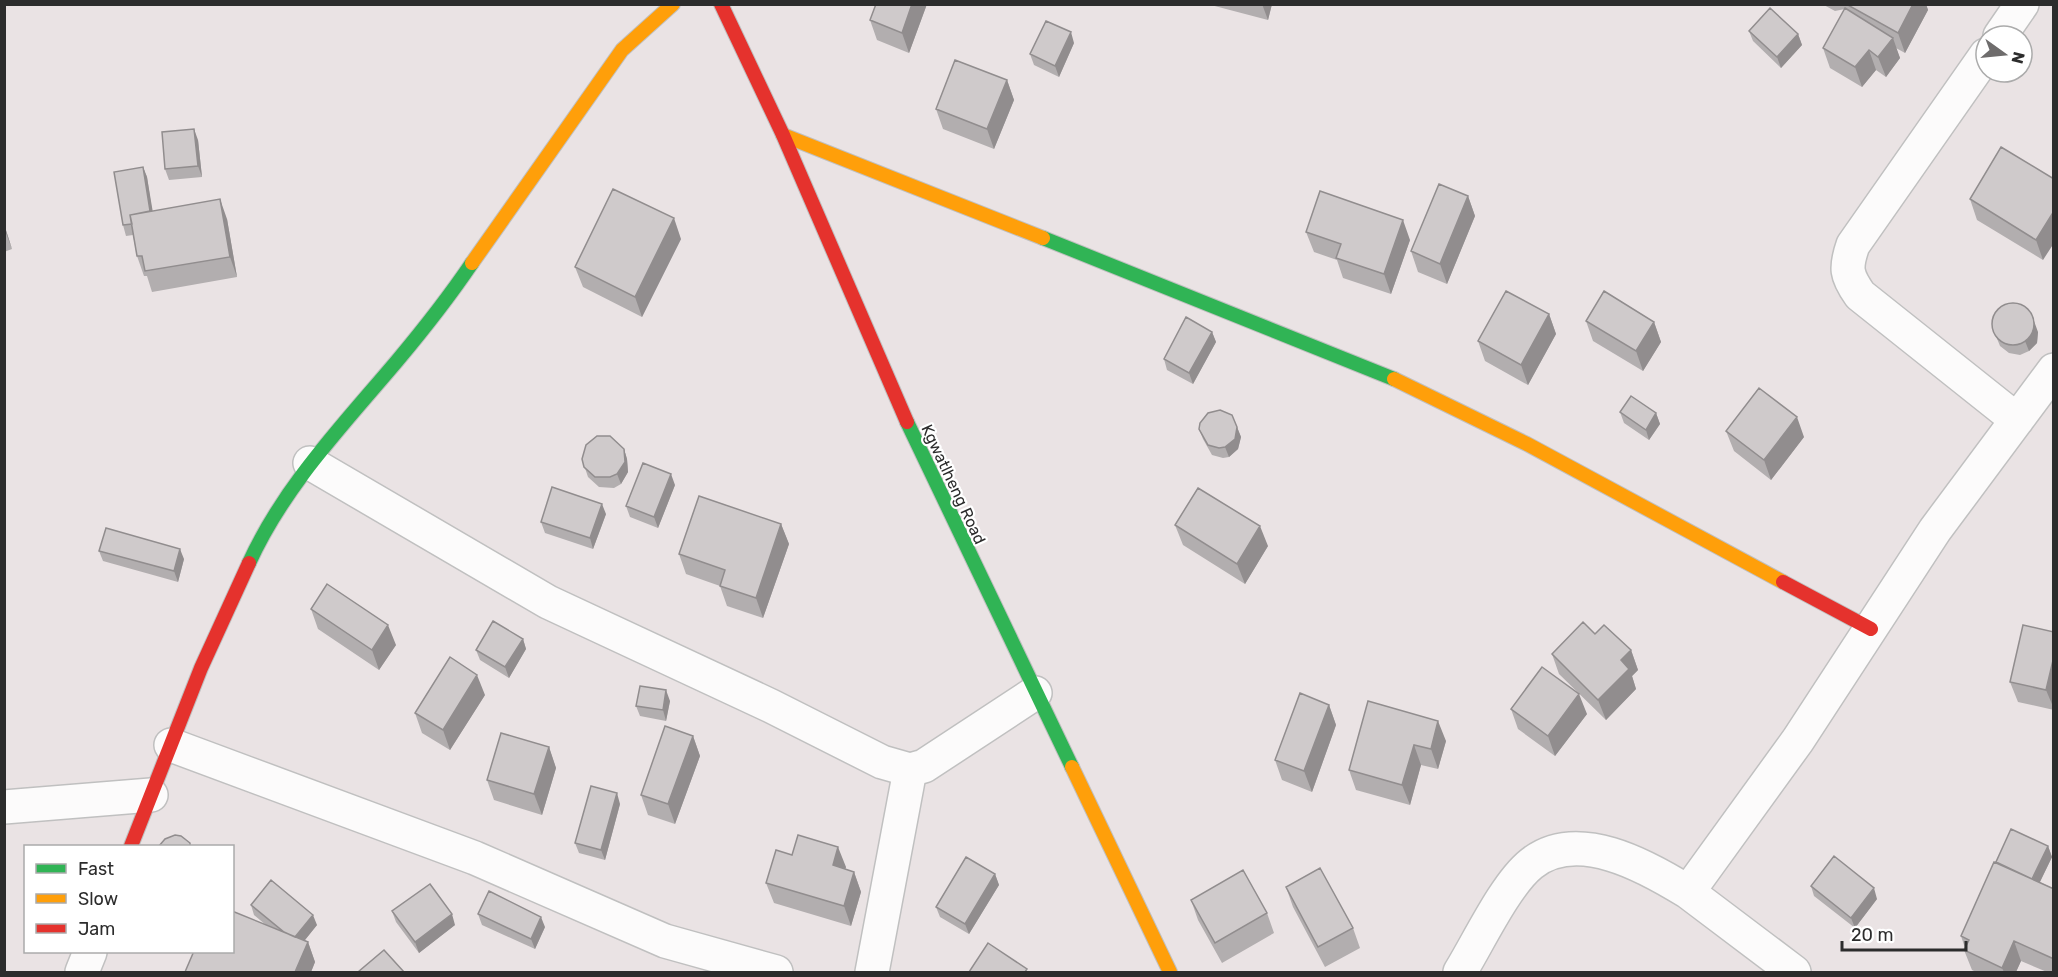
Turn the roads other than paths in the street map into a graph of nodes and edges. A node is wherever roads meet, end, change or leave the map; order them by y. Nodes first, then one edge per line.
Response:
1 (673, 4) edge
2 (721, 4) edge
3 (2022, 4) edge
4 (2008, 24) edge
5 (1974, 72) edge
6 (783, 135) junction
7 (2054, 370) edge
8 (2017, 420) junction
9 (310, 463) junction
10 (1871, 629) junction
11 (1035, 693) junction
12 (171, 745) junction
13 (910, 770) junction
14 (151, 795) junction
15 (4, 807) edge
16 (131, 845) edge
17 (1688, 892) junction
18 (89, 953) edge
19 (755, 970) edge
20 (82, 972) edge
21 (872, 972) edge
22 (1170, 972) edge
23 (1460, 972) edge
24 (1794, 972) edge

1 - 9 street
2 - 6 street, Kgwatlheng Road
3 - 4 street
5 - 8 street
6 - 10 street
6 - 11 street, Kgwatlheng Road
7 - 8 street
8 - 10 street
9 - 12 street
9 - 13 street
10 - 17 street
11 - 13 street
11 - 22 street, Kgwatlheng Road
12 - 14 street
12 - 19 street
13 - 21 street
14 - 15 street
14 - 16 street
17 - 23 street
17 - 24 street
18 - 20 street

